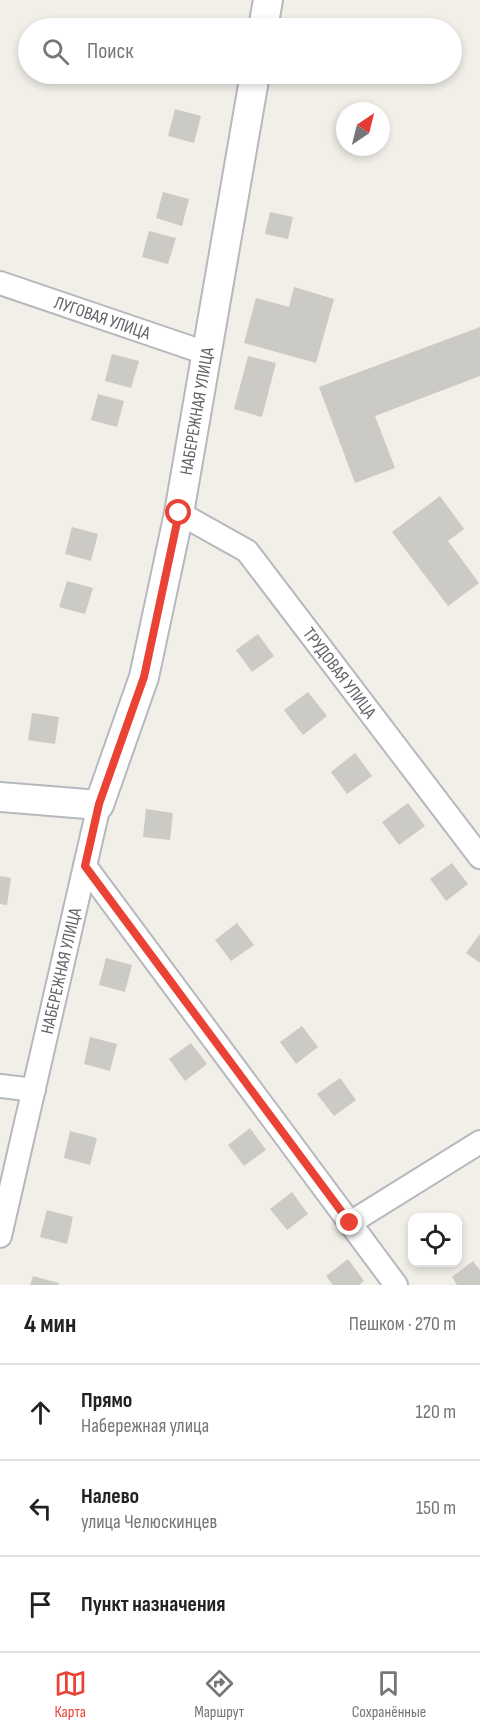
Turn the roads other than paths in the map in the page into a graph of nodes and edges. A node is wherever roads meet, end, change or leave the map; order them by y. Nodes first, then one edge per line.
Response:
1 (268, 0) edge
2 (265, 18) edge
3 (253, 84) edge
4 (0, 283) edge
5 (206, 353) junction
6 (179, 513) junction
7 (0, 797) edge
8 (99, 804) junction
9 (480, 858) edge
10 (85, 866) junction
11 (0, 1086) edge
12 (34, 1090) junction
13 (480, 1142) edge
14 (350, 1223) junction
15 (0, 1236) edge
16 (396, 1285) edge

1 - 2 street
3 - 5 street, НАБЕРЕЖНАЯ УЛИЦА
4 - 5 street, ЛУГОВАЯ УЛИЦА
5 - 6 street, НАБЕРЕЖНАЯ УЛИЦА
6 - 8 street, НАБЕРЕЖНАЯ УЛИЦА
6 - 9 street, ТРУДОВАЯ УЛИЦА
7 - 8 street
8 - 10 street, НАБЕРЕЖНАЯ УЛИЦА
10 - 12 street, НАБЕРЕЖНАЯ УЛИЦА
10 - 14 street
11 - 12 street
12 - 15 street, НАБЕРЕЖНАЯ УЛИЦА
13 - 14 street
14 - 16 street

